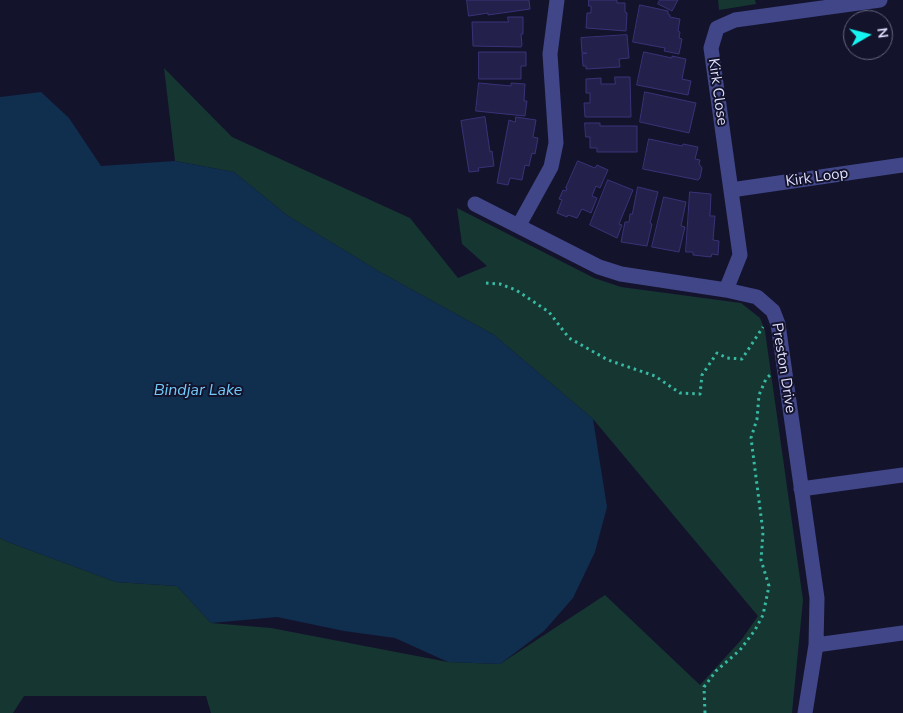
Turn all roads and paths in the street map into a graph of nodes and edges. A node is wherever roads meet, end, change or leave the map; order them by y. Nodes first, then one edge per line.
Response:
1 (557, 0) edge
2 (880, 0) edge
3 (903, 165) edge
4 (731, 190) junction
5 (475, 204) dead end
6 (519, 225) junction
7 (486, 283) dead end
8 (726, 290) junction
9 (773, 311) junction
10 (784, 364) junction
11 (903, 475) edge
12 (801, 489) junction
13 (903, 633) edge
14 (816, 645) junction
15 (705, 713) edge
16 (805, 713) edge

1 - 6 street
2 - 4 street, Kirk Close
3 - 4 street, Kirk Loop
4 - 8 street, Kirk Close
5 - 6 street, Preston Drive
6 - 8 street, Preston Drive
7 - 9 path
8 - 9 street, Preston Drive
9 - 10 street, Preston Drive
10 - 12 street, Preston Drive
10 - 15 path
11 - 12 street
12 - 14 street, Preston Drive
13 - 14 street
14 - 16 street, Preston Drive

